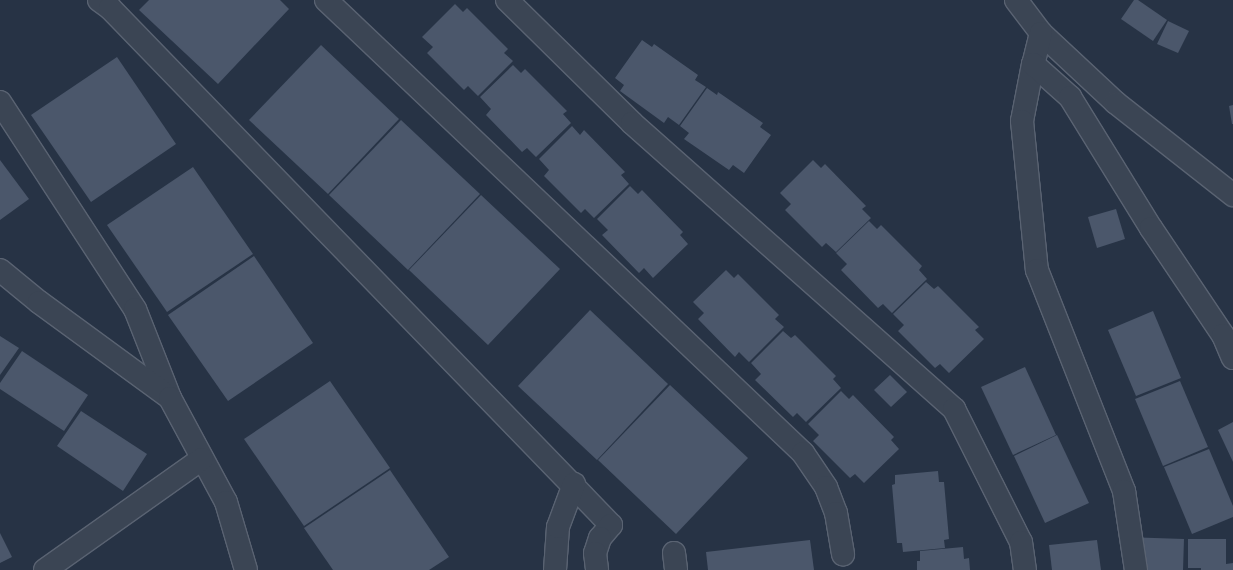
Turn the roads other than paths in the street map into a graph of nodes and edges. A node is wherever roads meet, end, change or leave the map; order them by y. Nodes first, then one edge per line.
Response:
1 (99, 0) edge
2 (326, 0) edge
3 (506, 0) edge
4 (1016, 0) edge
5 (1041, 33) junction
6 (1033, 64) junction
7 (0, 102) edge
8 (1233, 195) edge
9 (0, 270) edge
10 (1233, 358) edge
11 (170, 398) junction
12 (202, 459) junction
13 (574, 484) junction
14 (843, 554) dead end
15 (45, 570) edge
16 (246, 570) edge
17 (555, 570) edge
18 (597, 570) edge
19 (1025, 570) edge
20 (1136, 570) edge

1 - 13 street
2 - 14 street
3 - 19 street
4 - 5 street
5 - 6 street
5 - 8 street
6 - 10 street
6 - 20 street
7 - 11 street
9 - 11 street
11 - 12 street
12 - 15 street
12 - 16 street
13 - 17 street
13 - 18 street

